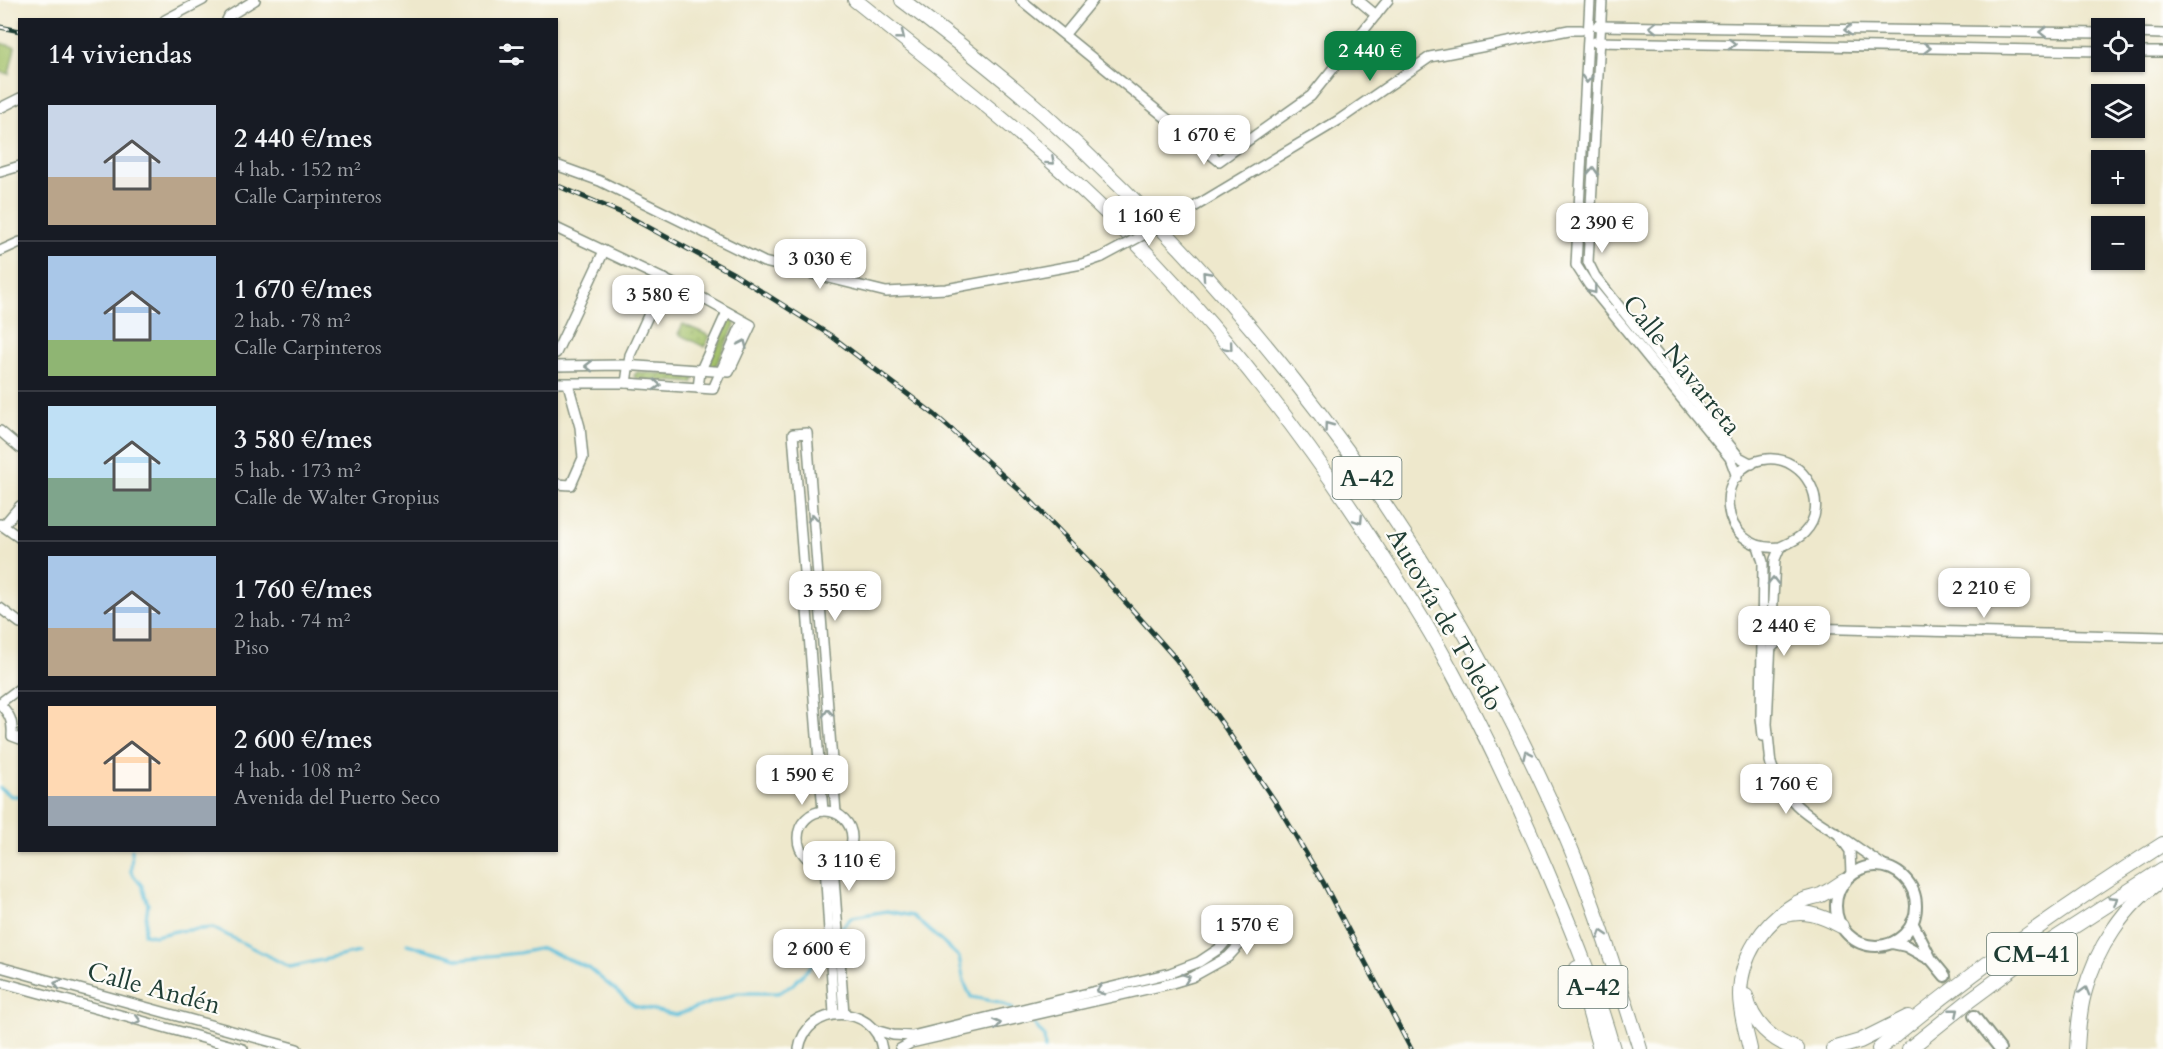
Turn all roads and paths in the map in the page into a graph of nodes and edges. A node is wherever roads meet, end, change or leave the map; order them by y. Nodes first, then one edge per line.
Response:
1 (203, 0) edge
2 (255, 0) edge
3 (855, 0) edge
4 (903, 0) edge
5 (917, 0) edge
6 (1021, 0) edge
7 (1093, 0) edge
8 (1358, 0) edge
9 (1388, 0) edge
10 (1590, 0) edge
11 (1602, 0) edge
12 (1376, 15) junction
13 (169, 18) edge
14 (228, 18) edge
15 (929, 20) junction
16 (1601, 27) junction
17 (1585, 28) junction
18 (2091, 33) edge
19 (2145, 33) edge
20 (1065, 34) junction
21 (2163, 34) edge
22 (1589, 42) junction
23 (1600, 42) junction
24 (2091, 51) edge
25 (2145, 52) edge
26 (2163, 52) edge
27 (18, 99) edge
28 (0, 108) edge
29 (558, 166) edge
30 (18, 167) edge
31 (0, 172) edge
32 (558, 229) edge
33 (18, 243) edge
34 (0, 251) edge
35 (604, 251) junction
36 (665, 279) junction
37 (727, 312) junction
38 (742, 321) junction
39 (558, 349) edge
40 (558, 366) edge
41 (627, 366) junction
42 (700, 372) junction
43 (719, 373) junction
44 (558, 383) edge
45 (626, 383) junction
46 (568, 384) junction
47 (698, 388) junction
48 (0, 431) edge
49 (18, 446) edge
50 (1752, 464) junction
51 (1737, 477) junction
52 (558, 484) edge
53 (18, 508) edge
54 (2, 525) edge
55 (18, 537) edge
56 (1758, 546) junction
57 (1780, 547) junction
58 (0, 608) edge
59 (1773, 612) junction
60 (18, 622) edge
61 (1804, 628) junction
62 (2163, 637) edge
63 (1772, 648) junction
64 (18, 690) edge
65 (0, 703) edge
66 (18, 710) edge
67 (10, 715) junction
68 (18, 738) edge
69 (1771, 765) junction
70 (823, 811) junction
71 (836, 813) junction
72 (1838, 834) junction
73 (2163, 844) edge
74 (829, 864) junction
75 (1884, 866) junction
76 (2163, 869) edge
77 (1847, 878) junction
78 (2163, 879) edge
79 (1776, 918) junction
80 (1912, 922) junction
81 (1570, 925) junction
82 (1841, 926) junction
83 (1892, 943) junction
84 (1930, 959) junction
85 (0, 967) edge
86 (1742, 976) junction
87 (1945, 976) tunnel mouth
88 (0, 982) edge
89 (1927, 1010) junction
90 (839, 1014) junction
91 (1974, 1016) tunnel mouth
92 (875, 1030) junction
93 (243, 1049) edge
94 (297, 1049) edge
95 (799, 1049) edge
96 (882, 1049) edge
97 (900, 1049) edge
98 (1600, 1049) edge
99 (1614, 1049) edge
100 (1640, 1049) edge
101 (1750, 1049) edge
102 (1797, 1049) edge
103 (1833, 1049) edge
104 (1880, 1049) edge
105 (1909, 1049) edge
106 (2000, 1049) edge
107 (2077, 1049) edge

1 - 13 street
2 - 14 street
3 -> 81 highway, Autovía de Toledo / A-42
4 - 15 highway, Autovía de Toledo / A-42
5 - 15 highway
6 - 20 street
7 - 20 street
8 - 12 street
9 - 12 street
10 - 17 street, Calle Navarreta
11 - 16 street, Calle Navarreta
12 - 20 street
100 -> 15 highway, Autovía de Toledo / A-42
16 - 17 street
18 -> 16 street
16 - 23 street, Calle Navarreta
17 - 22 street, Calle Navarreta
17 - 29 street, bridge
19 - 21 street
22 - 23 street
22 -> 51 street, Calle Navarreta
23 -> 24 street
50 -> 23 street, Calle Navarreta
25 - 26 street
27 - 28 street
30 - 31 street
32 - 35 street
33 - 34 street
35 - 36 street
35 - 39 street
36 - 37 street
36 - 41 street
37 - 38 street
37 - 42 street
38 - 43 street
43 -> 38 street
41 -> 40 street
41 - 42 street
41 - 45 street
42 - 43 street
42 - 47 street
43 - 47 street
44 - 46 street
45 - 46 street
45 -> 47 street
46 - 52 street
48 - 49 street
50 - 51 street
50 - 57 street
51 - 56 street
53 - 54 street
54 - 55 street
56 - 57 street
56 - 69 street
59 -> 57 street
58 - 60 street
59 - 61 street
59 - 63 street
61 - 62 street
61 - 63 street
63 - 69 street
64 - 65 street
65 - 67 street
66 - 67 street
67 - 68 street
69 - 72 street
70 - 71 street
71 -> 70 street
70 - 74 street
71 - 74 street
72 - 75 street
72 - 77 street
73 - 89 highway, CM-41
74 - 90 street
74 - 90 street
75 - 77 main road
75 - 80 main road
105 -> 76 highway, CM-41
77 - 79 highway
77 - 82 main road
107 -> 78 highway
79 - 82 highway
79 - 86 highway
80 - 83 main road
80 - 84 main road
81 - 98 highway
81 - 99 highway, Autovía de Toledo / A-42
82 - 83 main road
83 - 84 main road
84 - 87 main road
94 -> 85 street, Calle Andén
86 - 101 highway
86 - 102 highway
88 -> 93 street, Calle Andén
89 - 103 highway
89 - 104 highway, CM-41
90 - 92 street
90 - 95 street
91 - 106 main road
92 - 96 street
97 -> 92 street

